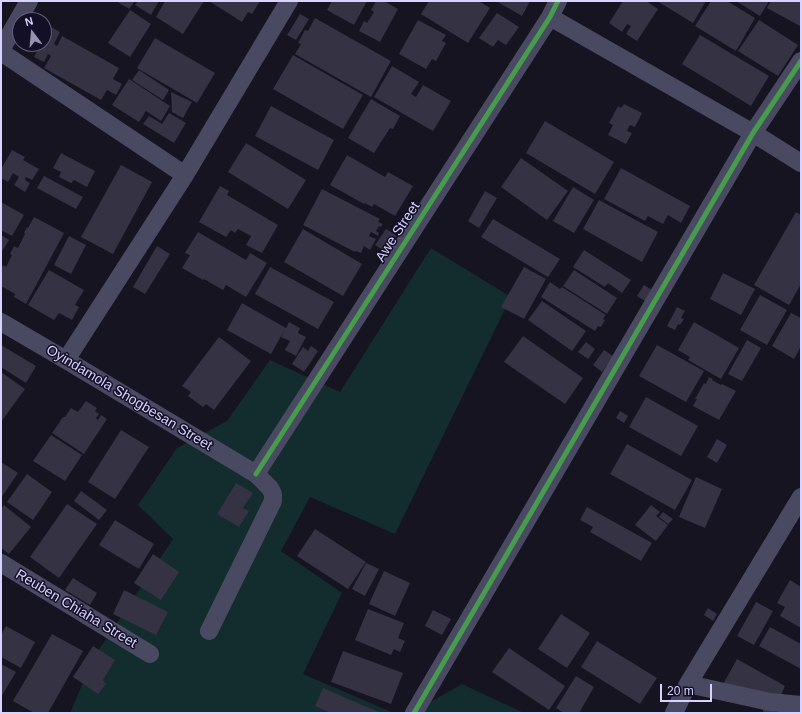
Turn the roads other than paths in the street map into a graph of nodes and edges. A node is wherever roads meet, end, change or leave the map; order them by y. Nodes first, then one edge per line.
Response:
1 (29, 1) edge
2 (289, 1) edge
3 (558, 1) edge
4 (550, 17) junction
5 (1, 51) edge
6 (801, 61) edge
7 (753, 133) junction
8 (801, 163) edge
9 (186, 175) junction
10 (1, 322) edge
11 (66, 360) junction
12 (256, 474) junction
13 (801, 497) edge
14 (1, 563) edge
15 (209, 631) dead end
16 (150, 654) dead end
17 (688, 684) junction
18 (801, 705) edge
19 (414, 713) edge
20 (674, 713) edge

1 - 5 street
2 - 9 street
3 - 4 street, Awe Street
4 - 7 street
4 - 12 street, Awe Street
5 - 9 street
6 - 7 street
7 - 8 street
7 - 19 street
9 - 11 street
10 - 11 street, Oyindamola Shogbesan Street
11 - 12 street, Oyindamola Shogbesan Street
12 - 15 street, Oyindamola Shogbesan Street
13 - 17 street
14 - 16 street, Reuben Chiaha Street
17 - 18 street
17 - 20 street

